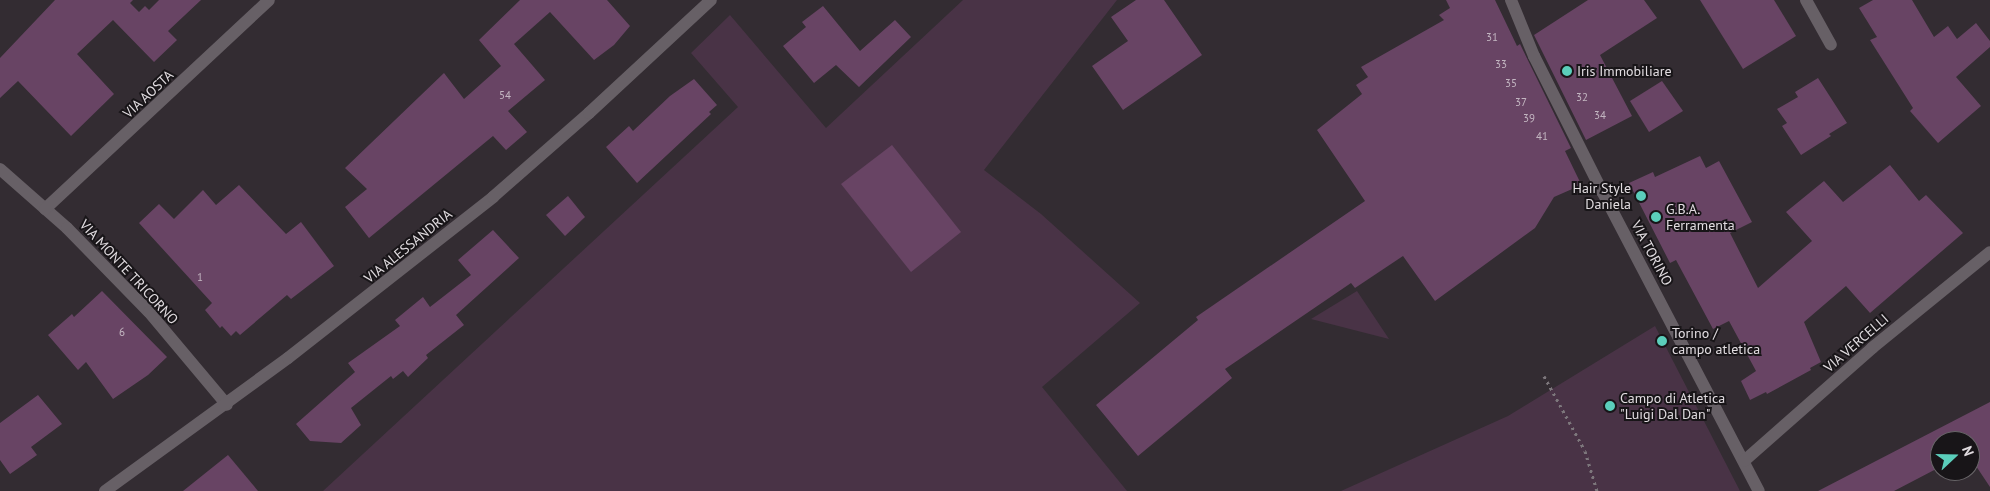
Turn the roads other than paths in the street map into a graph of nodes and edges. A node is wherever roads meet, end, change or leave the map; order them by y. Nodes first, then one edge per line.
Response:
1 (270, 0) edge
2 (711, 0) edge
3 (1511, 0) edge
4 (1806, 0) edge
5 (1831, 45) dead end
6 (0, 169) edge
7 (45, 209) junction
8 (1990, 252) edge
9 (227, 405) junction
10 (1744, 461) junction
11 (105, 491) edge
12 (1759, 491) edge

1 - 7 street, VIA AOSTA
2 - 9 street, VIA ALESSANDRIA
3 - 10 street, VIA TORINO
4 - 5 street
6 - 7 street, VIA MONTE TRICORNO
7 - 9 street, VIA MONTE TRICORNO
8 - 10 street, VIA VERCELLI
9 - 11 street, VIA ALESSANDRIA
10 - 12 street, VIA TORINO

